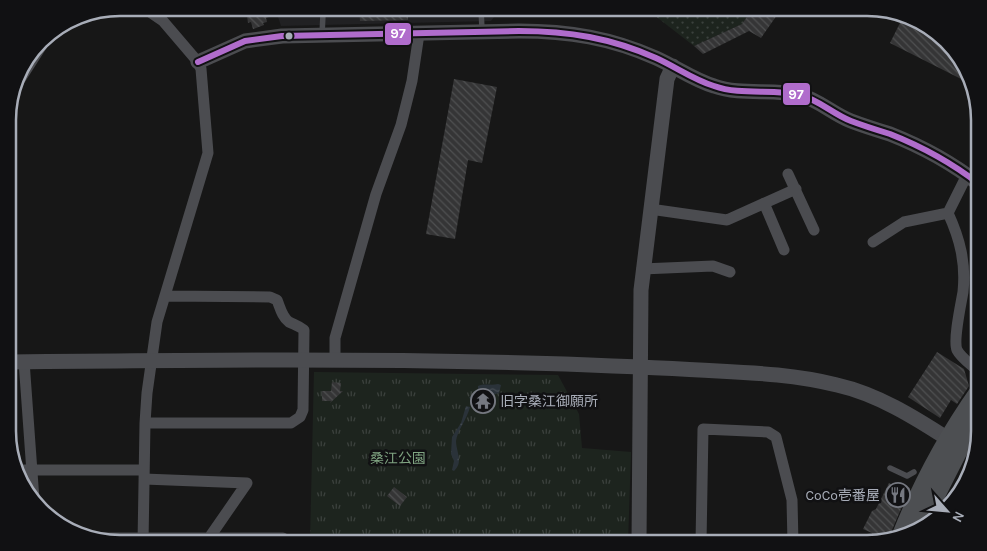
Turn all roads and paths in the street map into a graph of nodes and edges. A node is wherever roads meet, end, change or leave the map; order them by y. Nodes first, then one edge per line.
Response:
1 (155, 16) edge
2 (323, 16) edge
3 (481, 16) edge
4 (482, 32) junction
5 (418, 34) junction
6 (322, 35) junction
7 (198, 62) junction
8 (673, 66) junction
9 (788, 174) dead end
10 (967, 175) junction
11 (971, 178) edge
12 (796, 189) junction
13 (764, 203) junction
14 (650, 209) junction
15 (948, 213) junction
16 (814, 230) dead end
17 (873, 242) dead end
18 (784, 250) dead end
19 (642, 268) junction
20 (730, 272) dead end
21 (165, 296) junction
22 (153, 359) junction
23 (335, 359) junction
24 (304, 360) junction
25 (16, 362) edge
26 (24, 362) junction
27 (971, 364) edge
28 (641, 366) junction
29 (971, 404) edge
30 (145, 423) junction
31 (971, 431) edge
32 (948, 439) junction
33 (890, 468) dead end
34 (24, 470) edge
35 (32, 470) junction
36 (914, 472) dead end
37 (144, 475) junction
38 (33, 488) edge
39 (924, 517) edge
40 (905, 527) edge
41 (143, 535) edge
42 (211, 535) edge
43 (639, 535) edge
44 (701, 535) edge
45 (794, 535) edge

1 - 7 street
2 - 6 lane
3 - 4 lane
4 - 5 street
4 - 8 street
5 - 6 street
5 - 23 street
6 - 7 street
7 - 21 street
8 - 10 street
8 - 14 street
9 - 12 street
10 - 11 street
10 - 15 street
12 - 13 street
12 - 16 street
13 - 14 street
13 - 18 street
14 - 19 street
15 - 17 street
15 - 27 street
19 - 20 street
19 - 28 street
21 - 22 street
21 - 24 street
22 - 24 street
22 - 26 street
22 - 30 street
23 - 24 street
23 - 28 street
24 - 30 street
25 - 26 street
26 - 35 street
28 - 32 street
28 - 43 street
29 - 32 main road
30 - 37 street
31 - 39 main road
32 - 40 main road
33 - 36 lane
34 - 35 street
35 - 37 street
35 - 38 street
37 - 41 street
37 - 42 street
44 - 45 street

